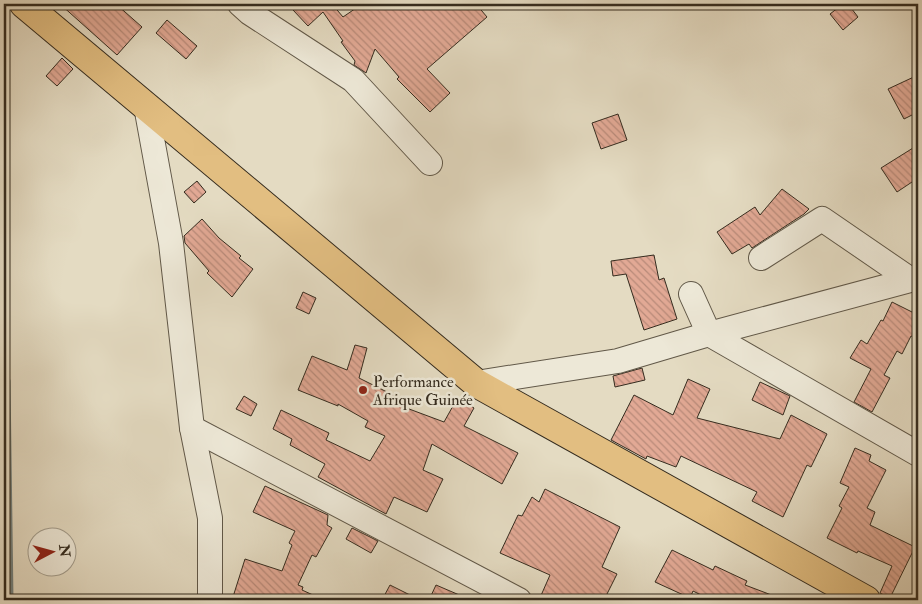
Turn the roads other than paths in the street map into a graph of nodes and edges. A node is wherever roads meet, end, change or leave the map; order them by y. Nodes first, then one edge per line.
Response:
1 (24, 4) edge
2 (240, 4) edge
3 (146, 106) junction
4 (430, 163) dead end
5 (761, 258) dead end
6 (915, 279) edge
7 (691, 294) dead end
8 (709, 334) junction
9 (476, 383) junction
10 (192, 428) junction
11 (918, 454) edge
12 (210, 600) edge
13 (519, 600) edge
14 (866, 600) edge

1 - 3 main road
2 - 4 street
3 - 9 main road
3 - 10 street
5 - 6 street
6 - 8 street
7 - 8 street
8 - 9 street
8 - 11 street
9 - 14 main road
10 - 12 street
10 - 13 street

